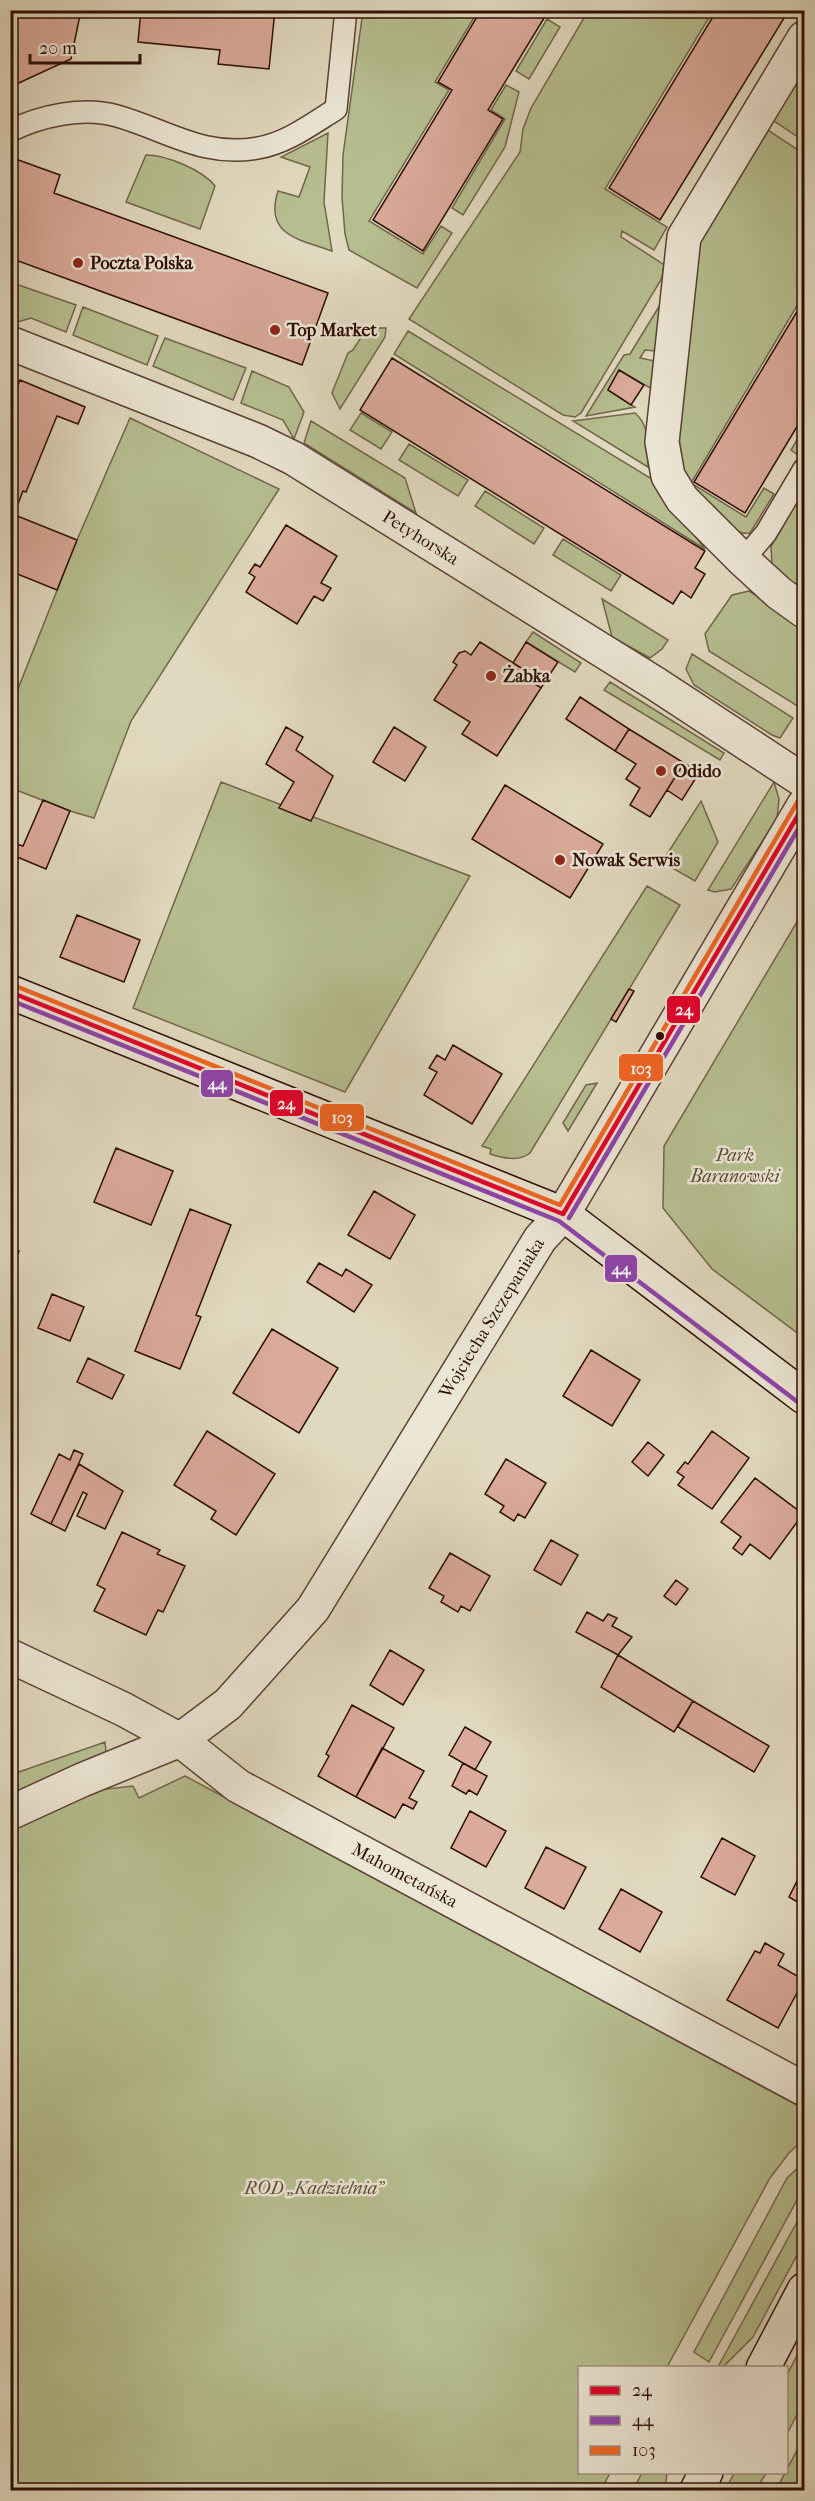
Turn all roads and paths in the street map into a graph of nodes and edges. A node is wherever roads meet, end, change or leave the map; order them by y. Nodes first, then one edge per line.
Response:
1 (346, 10) edge
2 (804, 38) edge
3 (10, 131) edge
4 (10, 343) edge
5 (804, 469) edge
6 (743, 560) junction
7 (804, 610) edge
8 (804, 781) edge
9 (804, 805) edge
10 (10, 992) edge
11 (562, 1214) junction
12 (804, 1396) edge
13 (10, 1656) edge
14 (180, 1740) junction
15 (10, 1813) edge
16 (802, 2082) edge
17 (804, 2290) edge
18 (764, 2366) edge
19 (705, 2474) edge
20 (697, 2490) edge

1 - 3 lane
2 - 6 street
4 - 8 street, Petyhorska
5 - 6 lane
6 - 7 street
9 - 11 street, Wojciecha Szczepaniaka
10 - 11 street
11 - 12 street
11 - 14 street, Wojciecha Szczepaniaka
13 - 14 street, Mahometańska
14 - 15 street, Wojciecha Szczepaniaka
14 - 16 street, Mahometańska
17 - 18 street
19 - 20 street

